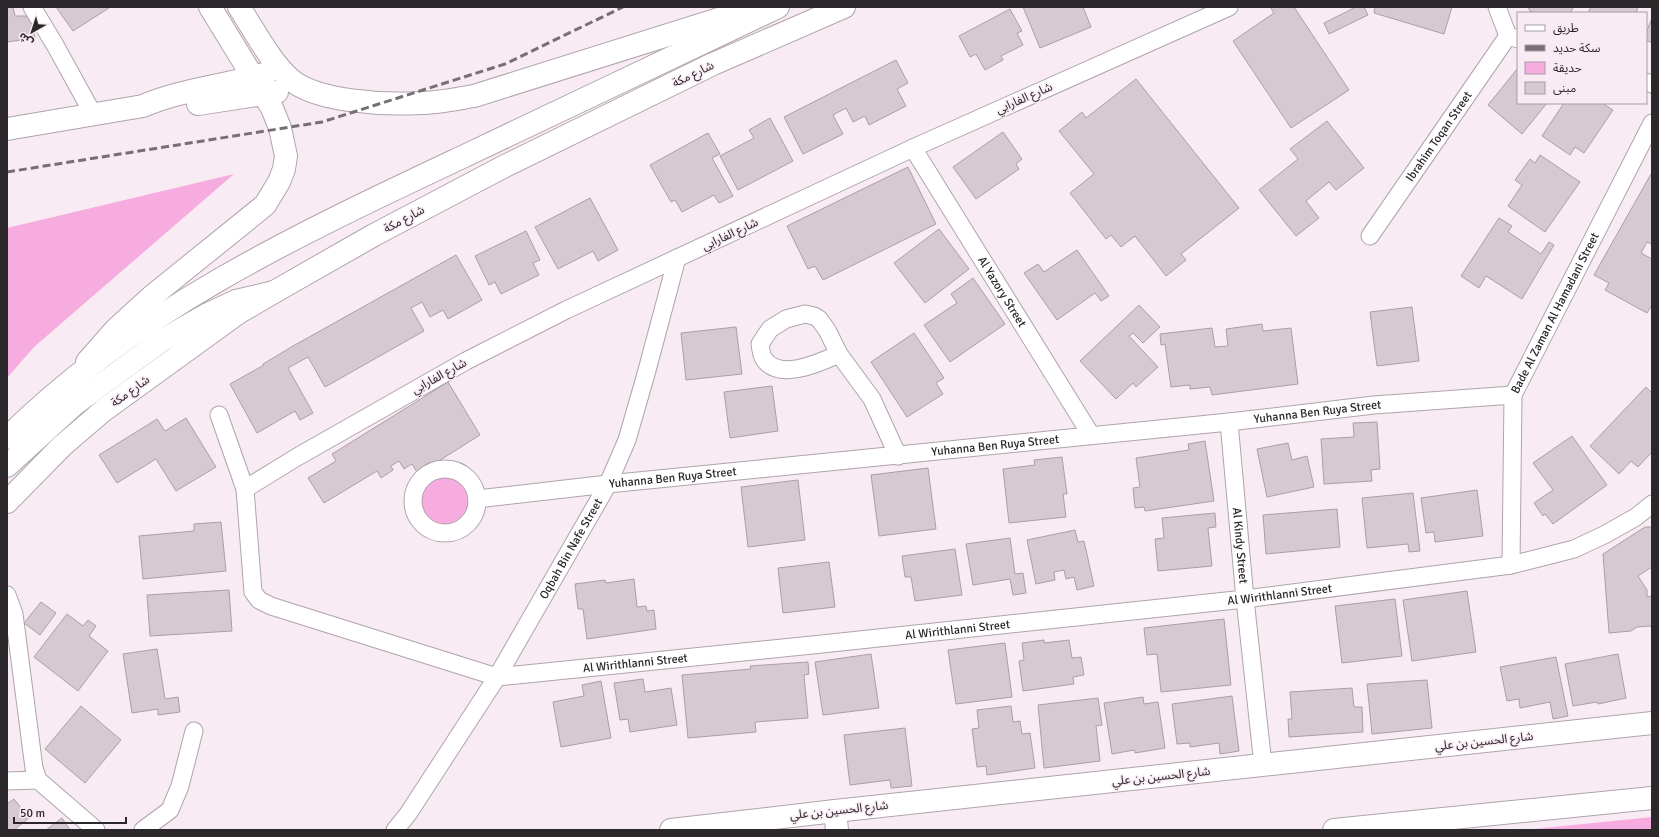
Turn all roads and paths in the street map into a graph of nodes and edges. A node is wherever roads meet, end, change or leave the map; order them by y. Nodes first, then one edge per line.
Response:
1 (32, 7) edge
2 (210, 7) edge
3 (239, 7) edge
4 (757, 7) edge
5 (778, 7) edge
6 (844, 7) edge
7 (1229, 7) edge
8 (1497, 7) edge
9 (1513, 38) edge
10 (281, 69) junction
11 (260, 86) junction
12 (301, 87) junction
13 (93, 114) junction
14 (1652, 123) edge
15 (7, 129) edge
16 (913, 148) junction
17 (1370, 236) dead end
18 (678, 258) junction
19 (274, 292) junction
20 (839, 354) dead end
21 (76, 375) junction
22 (1513, 395) junction
23 (219, 415) dead end
24 (1229, 422) junction
25 (1091, 435) junction
26 (7, 438) edge
27 (898, 456) junction
28 (7, 466) edge
29 (608, 484) junction
30 (245, 489) junction
31 (477, 499) dead end
32 (7, 502) edge
33 (1652, 504) edge
34 (1511, 565) junction
35 (7, 595) edge
36 (1245, 599) junction
37 (12, 645) edge
38 (497, 677) junction
39 (1652, 723) edge
40 (194, 731) dead end
41 (1263, 765) junction
42 (38, 780) junction
43 (7, 781) edge
44 (1652, 798) edge
45 (836, 820) edge
46 (409, 822) edge
47 (96, 830) edge
48 (143, 830) edge
49 (395, 830) edge
50 (671, 830) edge
51 (1334, 830) edge

1 - 13 street
2 - 11 main road
3 - 10 main road
4 - 12 main road
5 - 21 main road, شارع مكة
6 - 19 main road, شارع مكة
7 - 16 street, شارع الفارابي
8 - 9 street
9 - 17 street, Ibrahim Toqan Street
10 - 11 main road
10 - 12 main road
11 - 12 main road
11 - 13 main road
11 - 21 main road
13 - 15 main road
14 - 22 street, Bade Al Zaman Al Hamadani Street
16 - 18 street, شارع الفارابي
16 - 25 street, Al Yazory Street
18 - 29 street, Oqbah Bin Nafe Street
18 - 30 street, شارع الفارابي
19 - 28 main road
19 - 32 main road, شارع مكة
20 - 27 street
21 - 26 main road, شارع مكة
22 - 24 street, Yuhanna Ben Ruya Street
22 - 34 street, Bade Al Zaman Al Hamadani Street
23 - 30 street
24 - 25 street, Yuhanna Ben Ruya Street
24 - 36 street, Al Kindy Street
25 - 27 street, Yuhanna Ben Ruya Street
27 - 29 street, Yuhanna Ben Ruya Street
29 - 31 street, Yuhanna Ben Ruya Street
29 - 38 street, Oqbah Bin Nafe Street
30 - 38 street, Al Wirithlanni Street
33 - 34 street, Al Wirithlanni Street
34 - 36 street, Al Wirithlanni Street
35 - 37 street
36 - 38 street, Al Wirithlanni Street
36 - 41 street, Al Kindy Street
37 - 42 street
38 - 46 street, Oqbah Bin Nafe Street
39 - 41 main road, شارع الحسين بن علي
40 - 48 street
41 - 45 main road, شارع الحسين بن علي
42 - 43 street
42 - 47 street
44 - 51 main road
45 - 50 main road, شارع الحسين بن علي
46 - 49 street, Oqbah Bin Nafe Street

